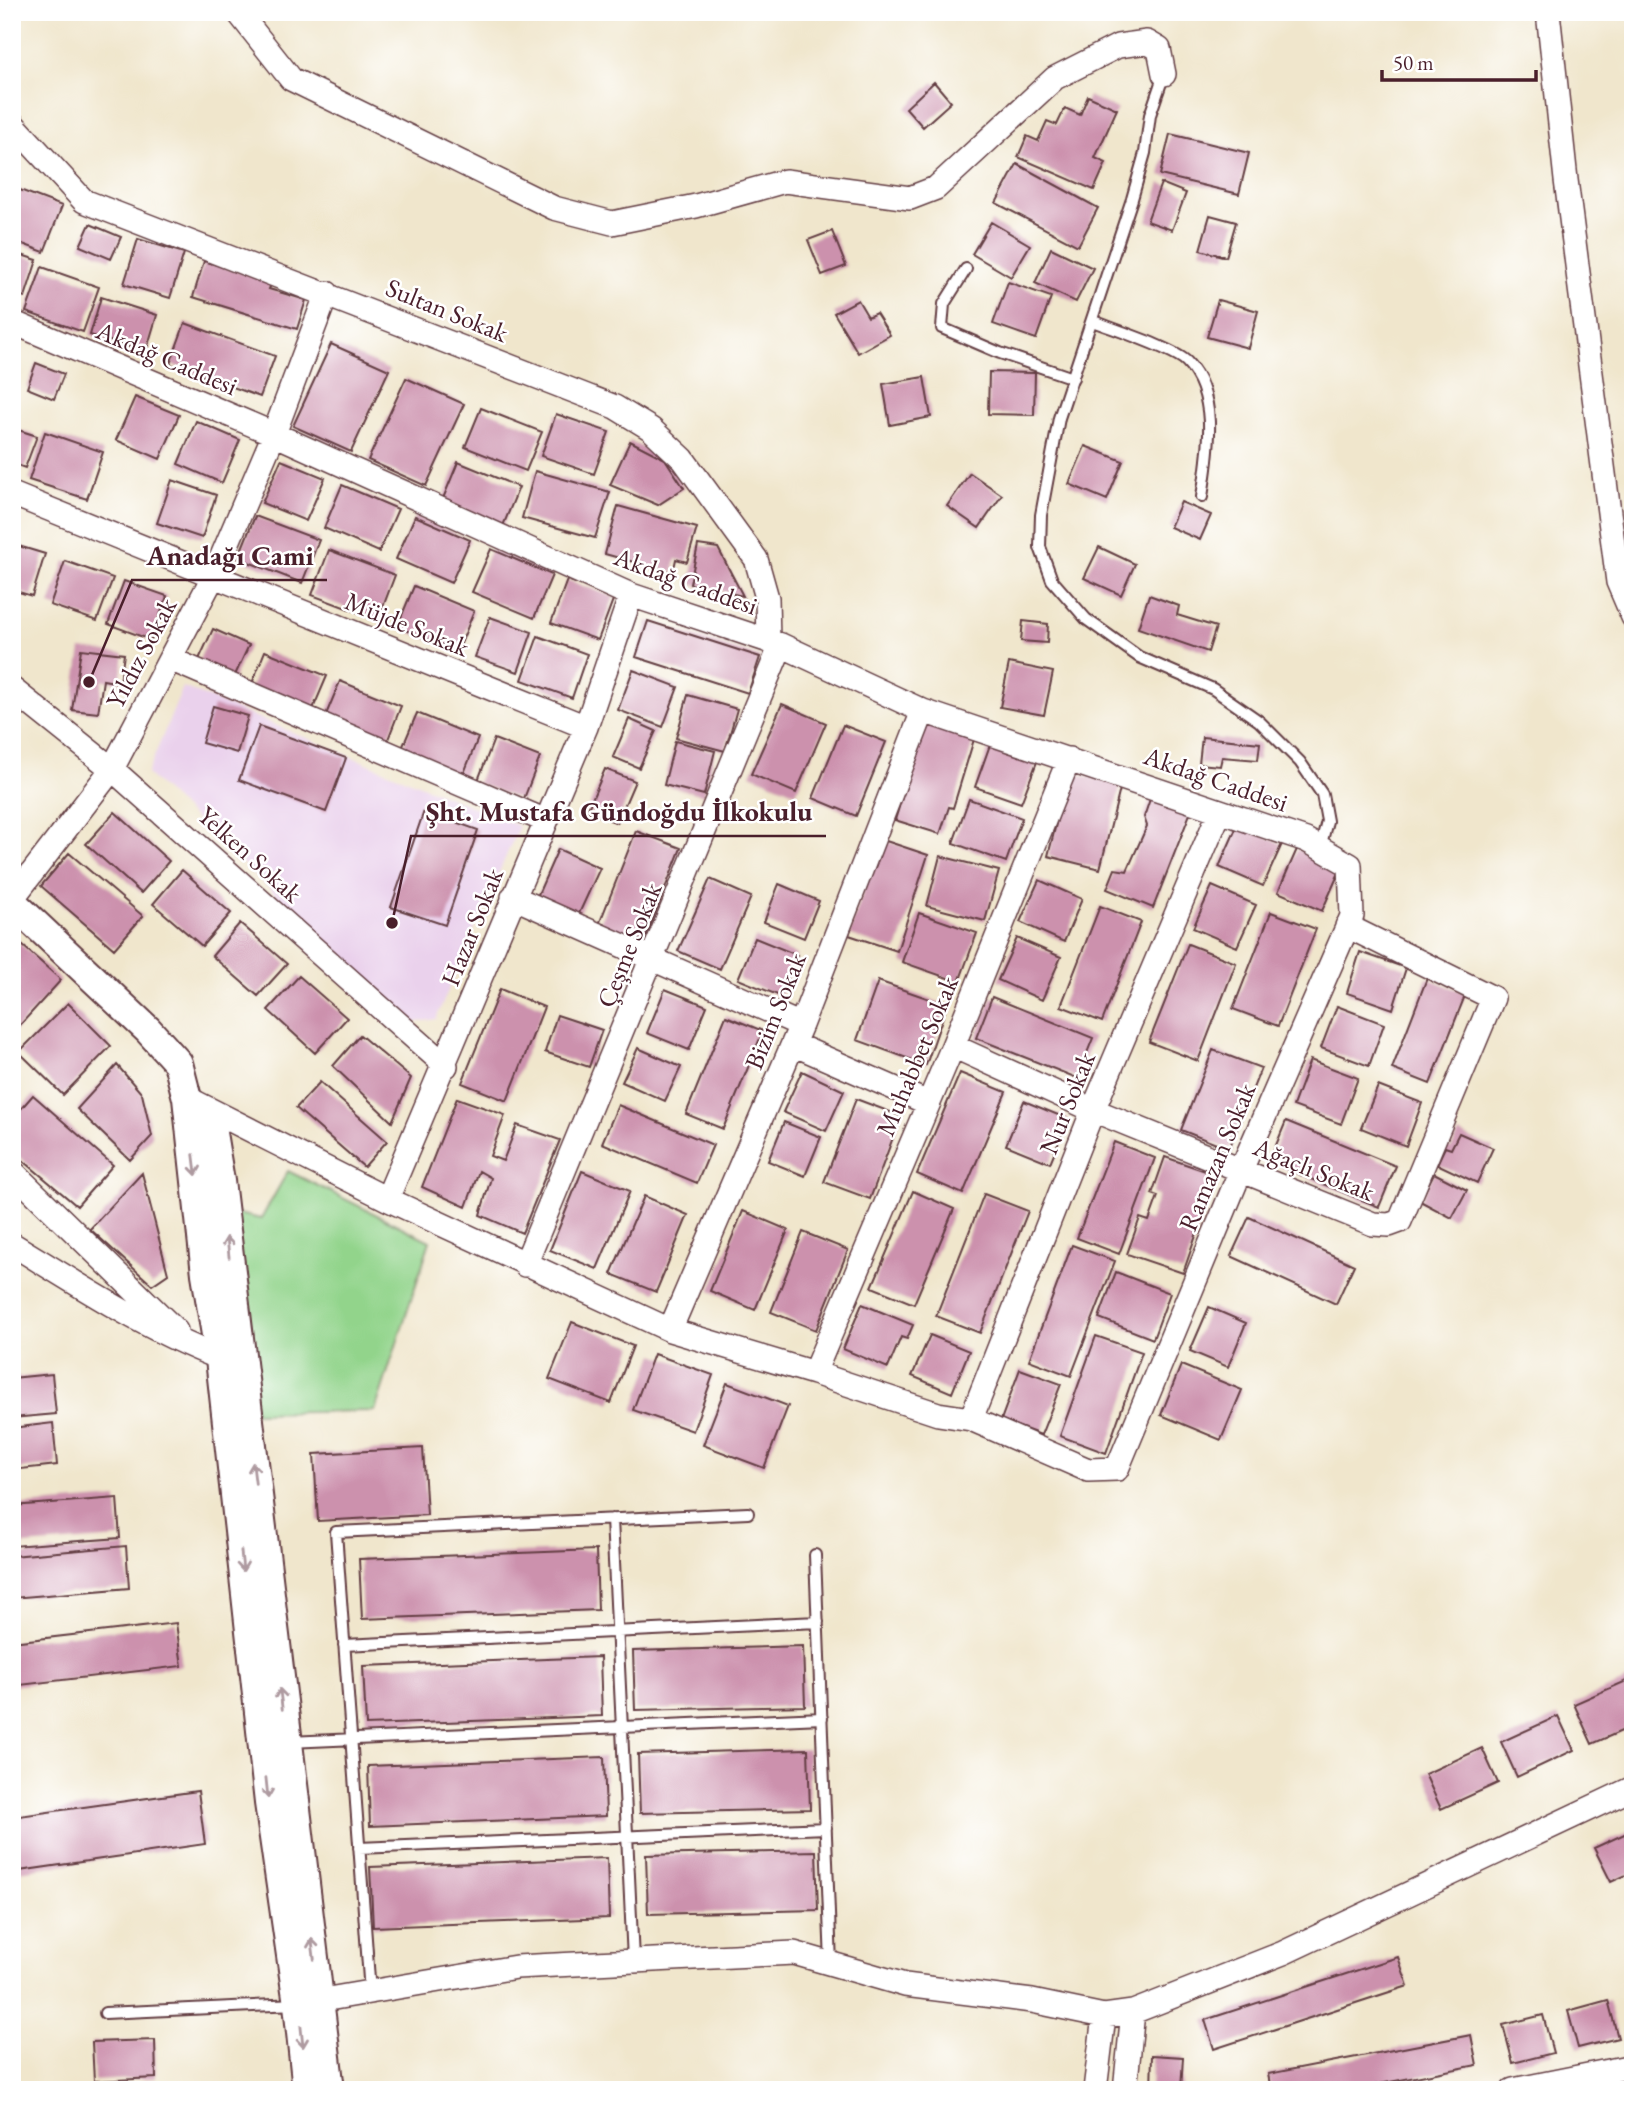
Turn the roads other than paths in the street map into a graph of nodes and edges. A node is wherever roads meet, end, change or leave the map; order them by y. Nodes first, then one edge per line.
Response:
1 (238, 12) edge
2 (1548, 12) edge
3 (1164, 74) joint
4 (12, 123) edge
5 (967, 269) dead end
6 (327, 293) junction
7 (1093, 321) junction
8 (12, 322) edge
9 (1073, 378) junction
10 (274, 433) junction
11 (12, 494) edge
12 (1202, 497) dead end
13 (214, 575) junction
14 (631, 595) junction
15 (1633, 617) edge
16 (774, 643) junction
17 (170, 659) junction
18 (12, 689) edge
19 (923, 710) junction
20 (586, 727) junction
21 (1069, 759) junction
22 (112, 769) junction
23 (1220, 811) junction
24 (546, 821) junction
25 (1320, 848) junction
26 (1350, 864) joint
27 (513, 897) junction
28 (12, 900) edge
29 (1348, 926) junction
30 (653, 960) junction
31 (797, 1035) junction
32 (953, 1046) junction
33 (446, 1066) junction
34 (187, 1098) junction
35 (928, 1103) junction
36 (1093, 1110) junction
37 (1241, 1170) junction
38 (12, 1171) edge
39 (387, 1199) junction
40 (12, 1244) edge
41 (525, 1265) junction
42 (670, 1330) junction
43 (193, 1348) junction
44 (231, 1362) junction
45 (814, 1373) junction
46 (971, 1419) junction
47 (748, 1513) dead end
48 (612, 1519) junction
49 (815, 1555) dead end
50 (818, 1622) junction
51 (618, 1632) junction
52 (344, 1644) junction
53 (822, 1718) junction
54 (624, 1727) junction
55 (351, 1739) junction
56 (286, 1742) junction
57 (1633, 1788) edge
58 (826, 1828) junction
59 (628, 1836) junction
60 (359, 1848) junction
61 (633, 1960) junction
62 (831, 1964) junction
63 (370, 1993) junction
64 (309, 2003) junction
65 (1133, 2012) junction
66 (105, 2013) dead end
67 (1104, 2016) junction
68 (1633, 2066) edge
69 (307, 2090) edge
70 (330, 2090) edge
71 (1095, 2090) edge
72 (1125, 2090) edge
73 (1513, 2090) edge

1 - 3 street
2 - 15 street
3 - 7 lane
4 - 6 street, Sultan Sokak
5 - 9 lane
6 - 10 street, Yıldız Sokak
6 - 16 street, Sultan Sokak
7 - 9 lane
7 - 12 lane
8 - 10 street, Akdağ Caddesi
9 - 25 lane
10 - 13 street, Yıldız Sokak
10 - 14 street, Akdağ Caddesi
11 - 13 street, Müjde Sokak
13 - 17 street, Yıldız Sokak
13 - 20 street, Müjde Sokak
14 - 16 street, Akdağ Caddesi
14 - 20 street, Hazar Sokak
16 - 19 street, Akdağ Caddesi
16 - 30 street, Çeşme Sokak
17 - 22 street, Yıldız Sokak
17 - 24 street
18 - 22 street, Yelken Sokak
19 - 21 street, Akdağ Caddesi
19 - 31 street, Bizim Sokak
20 - 24 street, Hazar Sokak
21 - 23 street, Akdağ Caddesi
21 - 32 street, Muhabbet Sokak
22 - 28 street, Yıldız Sokak
22 - 33 street, Yelken Sokak
23 - 25 street, Akdağ Caddesi
23 - 36 street, Nur Sokak
24 - 27 street, Hazar Sokak
25 - 26 street, Akdağ Caddesi
26 - 29 street, Ramazan Sokak
27 - 30 street
27 - 33 street, Hazar Sokak
28 - 34 street
29 - 37 street, Ramazan Sokak
29 - 37 street, Ağaçlı Sokak
30 - 31 street
30 - 41 street, Çeşme Sokak
31 - 35 street
31 - 42 street, Bizim Sokak
32 - 35 street, Muhabbet Sokak
32 - 36 street, Ağaçlı Sokak
33 - 39 street, Hazar Sokak
34 - 39 street
34 - 44 street
35 - 45 street, Muhabbet Sokak
36 - 37 street, Ağaçlı Sokak
36 - 46 street, Nur Sokak
37 - 46 street, Ramazan Sokak
38 - 43 street
39 - 41 street
40 - 43 street
41 - 42 street
42 - 45 street
43 - 44 street
56 -> 44 street
44 -> 64 street
45 - 46 street
47 - 48 lane
48 - 51 lane
48 - 52 lane
49 - 50 lane
50 - 51 lane
50 - 53 lane
51 - 52 lane
51 - 54 lane
52 - 55 lane
53 - 54 lane
53 - 58 lane
54 - 55 lane
54 - 59 lane
55 - 56 lane
55 - 60 lane
64 -> 56 street
57 - 65 street
58 - 59 lane
58 - 62 lane
59 - 60 lane
59 - 61 lane
60 - 63 lane
61 - 62 street
61 - 63 street
62 - 67 street
63 - 64 street
64 - 66 lane
64 -> 69 street
64 - 70 street
65 - 67 street
65 - 72 street
67 - 71 street
68 - 73 street

